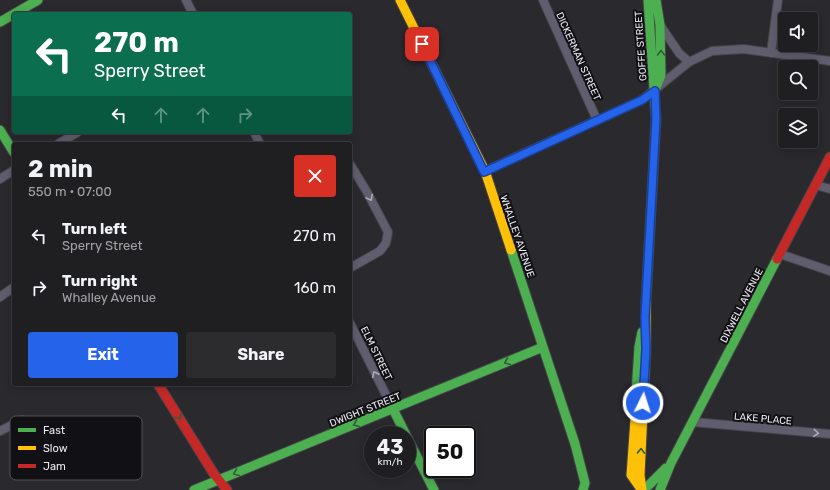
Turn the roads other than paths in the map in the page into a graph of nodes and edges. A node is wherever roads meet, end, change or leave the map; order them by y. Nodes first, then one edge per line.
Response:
1 (38, 0) edge
2 (186, 0) edge
3 (400, 0) edge
4 (544, 0) edge
5 (648, 0) edge
6 (656, 0) edge
7 (778, 0) edge
8 (17, 12) edge
9 (192, 12) edge
10 (12, 15) edge
11 (0, 22) edge
12 (660, 25) junction
13 (771, 53) junction
14 (830, 61) edge
15 (689, 62) junction
16 (655, 91) junction
17 (597, 120) junction
18 (0, 130) edge
19 (75, 134) edge
20 (61, 142) edge
21 (12, 150) edge
22 (830, 157) edge
23 (352, 167) edge
24 (12, 171) edge
25 (484, 172) junction
26 (0, 179) edge
27 (815, 185) junction
28 (830, 189) edge
29 (780, 254) junction
30 (352, 267) edge
31 (830, 271) edge
32 (12, 288) edge
33 (0, 297) edge
34 (352, 327) edge
35 (543, 347) junction
36 (159, 386) edge
37 (392, 409) junction
38 (693, 422) junction
39 (10, 426) edge
40 (401, 426) edge
41 (0, 431) edge
42 (830, 434) edge
43 (416, 455) edge
44 (671, 463) junction
45 (218, 480) junction
46 (584, 486) edge
47 (194, 490) edge
48 (227, 490) edge
49 (434, 490) edge
50 (592, 490) edge
51 (642, 490) edge
52 (660, 490) edge

1 - 8 main road
2 - 9 street
3 - 25 main road, WHALLEY AVENUE
4 - 17 street, DICKERMAN STREET
5 - 16 main road, GOFFE STREET
6 - 12 main road, GOFFE STREET
7 - 13 street
10 - 11 main road
12 - 15 street
16 -> 12 main road, GOFFE STREET
13 - 14 street
13 - 15 street
15 - 16 street
16 - 17 street
16 - 51 main road, GOFFE STREET
17 - 25 street
18 - 21 main road
19 - 20 street
22 - 27 main road, DIXWELL AVENUE
23 -> 30 street
24 - 26 street
25 - 35 main road, WHALLEY AVENUE
27 - 28 street
27 - 29 main road, DIXWELL AVENUE
29 - 31 street
29 - 38 main road, DIXWELL AVENUE
32 - 33 street
37 -> 34 street, ELM STREET
35 -> 37 main road, DWIGHT STREET
35 - 46 main road, WHALLEY AVENUE
36 -> 45 main road
37 - 40 main road, ELM STREET
37 -> 45 main road, DWIGHT STREET
38 -> 42 street, LAKE PLACE
38 - 44 main road, DIXWELL AVENUE
39 - 41 street
43 - 49 main road, ELM STREET
44 - 51 main road, DIXWELL AVENUE
44 - 52 main road, DIXWELL AVENUE
45 - 47 main road, DWIGHT STREET
45 - 48 main road
46 - 50 main road

